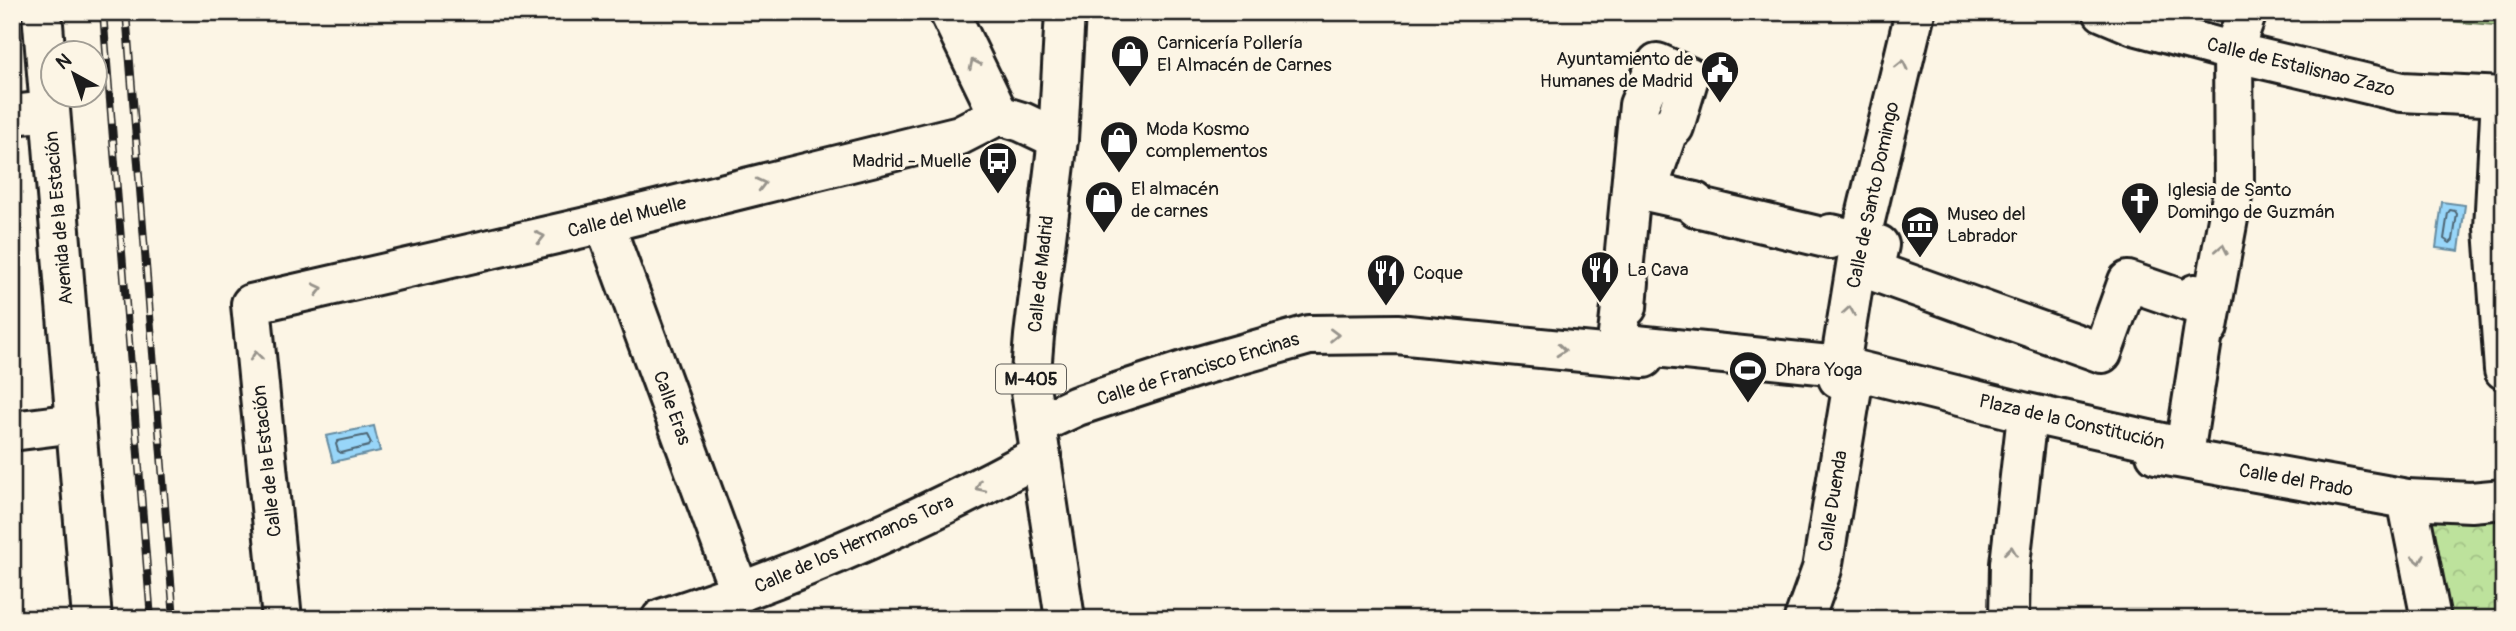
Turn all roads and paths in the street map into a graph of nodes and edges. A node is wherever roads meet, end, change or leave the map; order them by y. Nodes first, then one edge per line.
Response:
1 (949, 12) edge
2 (1065, 12) edge
3 (1914, 12) edge
4 (2103, 12) edge
5 (2247, 12) edge
6 (32, 25) edge
7 (2232, 51) junction
8 (2502, 97) edge
9 (50, 111) junction
10 (12, 115) edge
11 (999, 115) junction
12 (1058, 139) junction
13 (604, 223) junction
14 (1860, 241) junction
15 (251, 304) joint
16 (1616, 355) joint
17 (2504, 370) edge
18 (1846, 380) junction
19 (76, 423) junction
20 (2026, 424) junction
21 (12, 431) edge
22 (1038, 440) junction
23 (2184, 461) junction
24 (2407, 499) junction
25 (2504, 499) edge
26 (740, 593) junction
27 (92, 619) edge
28 (282, 619) edge
29 (661, 619) edge
30 (1065, 619) edge
31 (1804, 619) edge
32 (2009, 619) edge
33 (2431, 619) edge

11 -> 1 street
2 - 12 street, Calle de Madrid / M-405
14 -> 3 street, Calle de Santo Domingo
4 - 7 street, Calle de Estalisnao Zazo
5 - 7 street
6 - 9 street, Avenida de la Estación
7 - 8 street, Calle de Estalisnao Zazo
23 -> 7 street
8 - 17 street
9 - 10 street
9 - 19 street, Avenida de la Estación
11 - 12 street
13 -> 11 street, Calle del Muelle
12 - 22 street, Calle de Madrid / M-405
15 -> 13 street, Calle del Muelle
13 - 26 street, Calle Eras
14 - 14 street, Plaza de la Constitución
18 -> 14 street, Calle de Santo Domingo
28 -> 15 street, Calle de la Estación
16 - 18 street, Plaza de la Constitución
22 -> 16 street, Calle de Francisco Encinas
18 - 20 street, Plaza de la Constitución
18 - 31 street, Calle Duenda
19 - 21 street
19 - 27 street, Avenida de la Estación
20 - 23 street, Plaza de la Constitución
32 -> 20 street
22 -> 26 street, Calle de los Hermanos Tora
22 - 30 street, Calle de Madrid / M-405
23 - 24 street, Calle del Prado
24 - 25 street, Calle del Prado
24 -> 33 street
26 - 29 street, Calle de los Hermanos Tora

